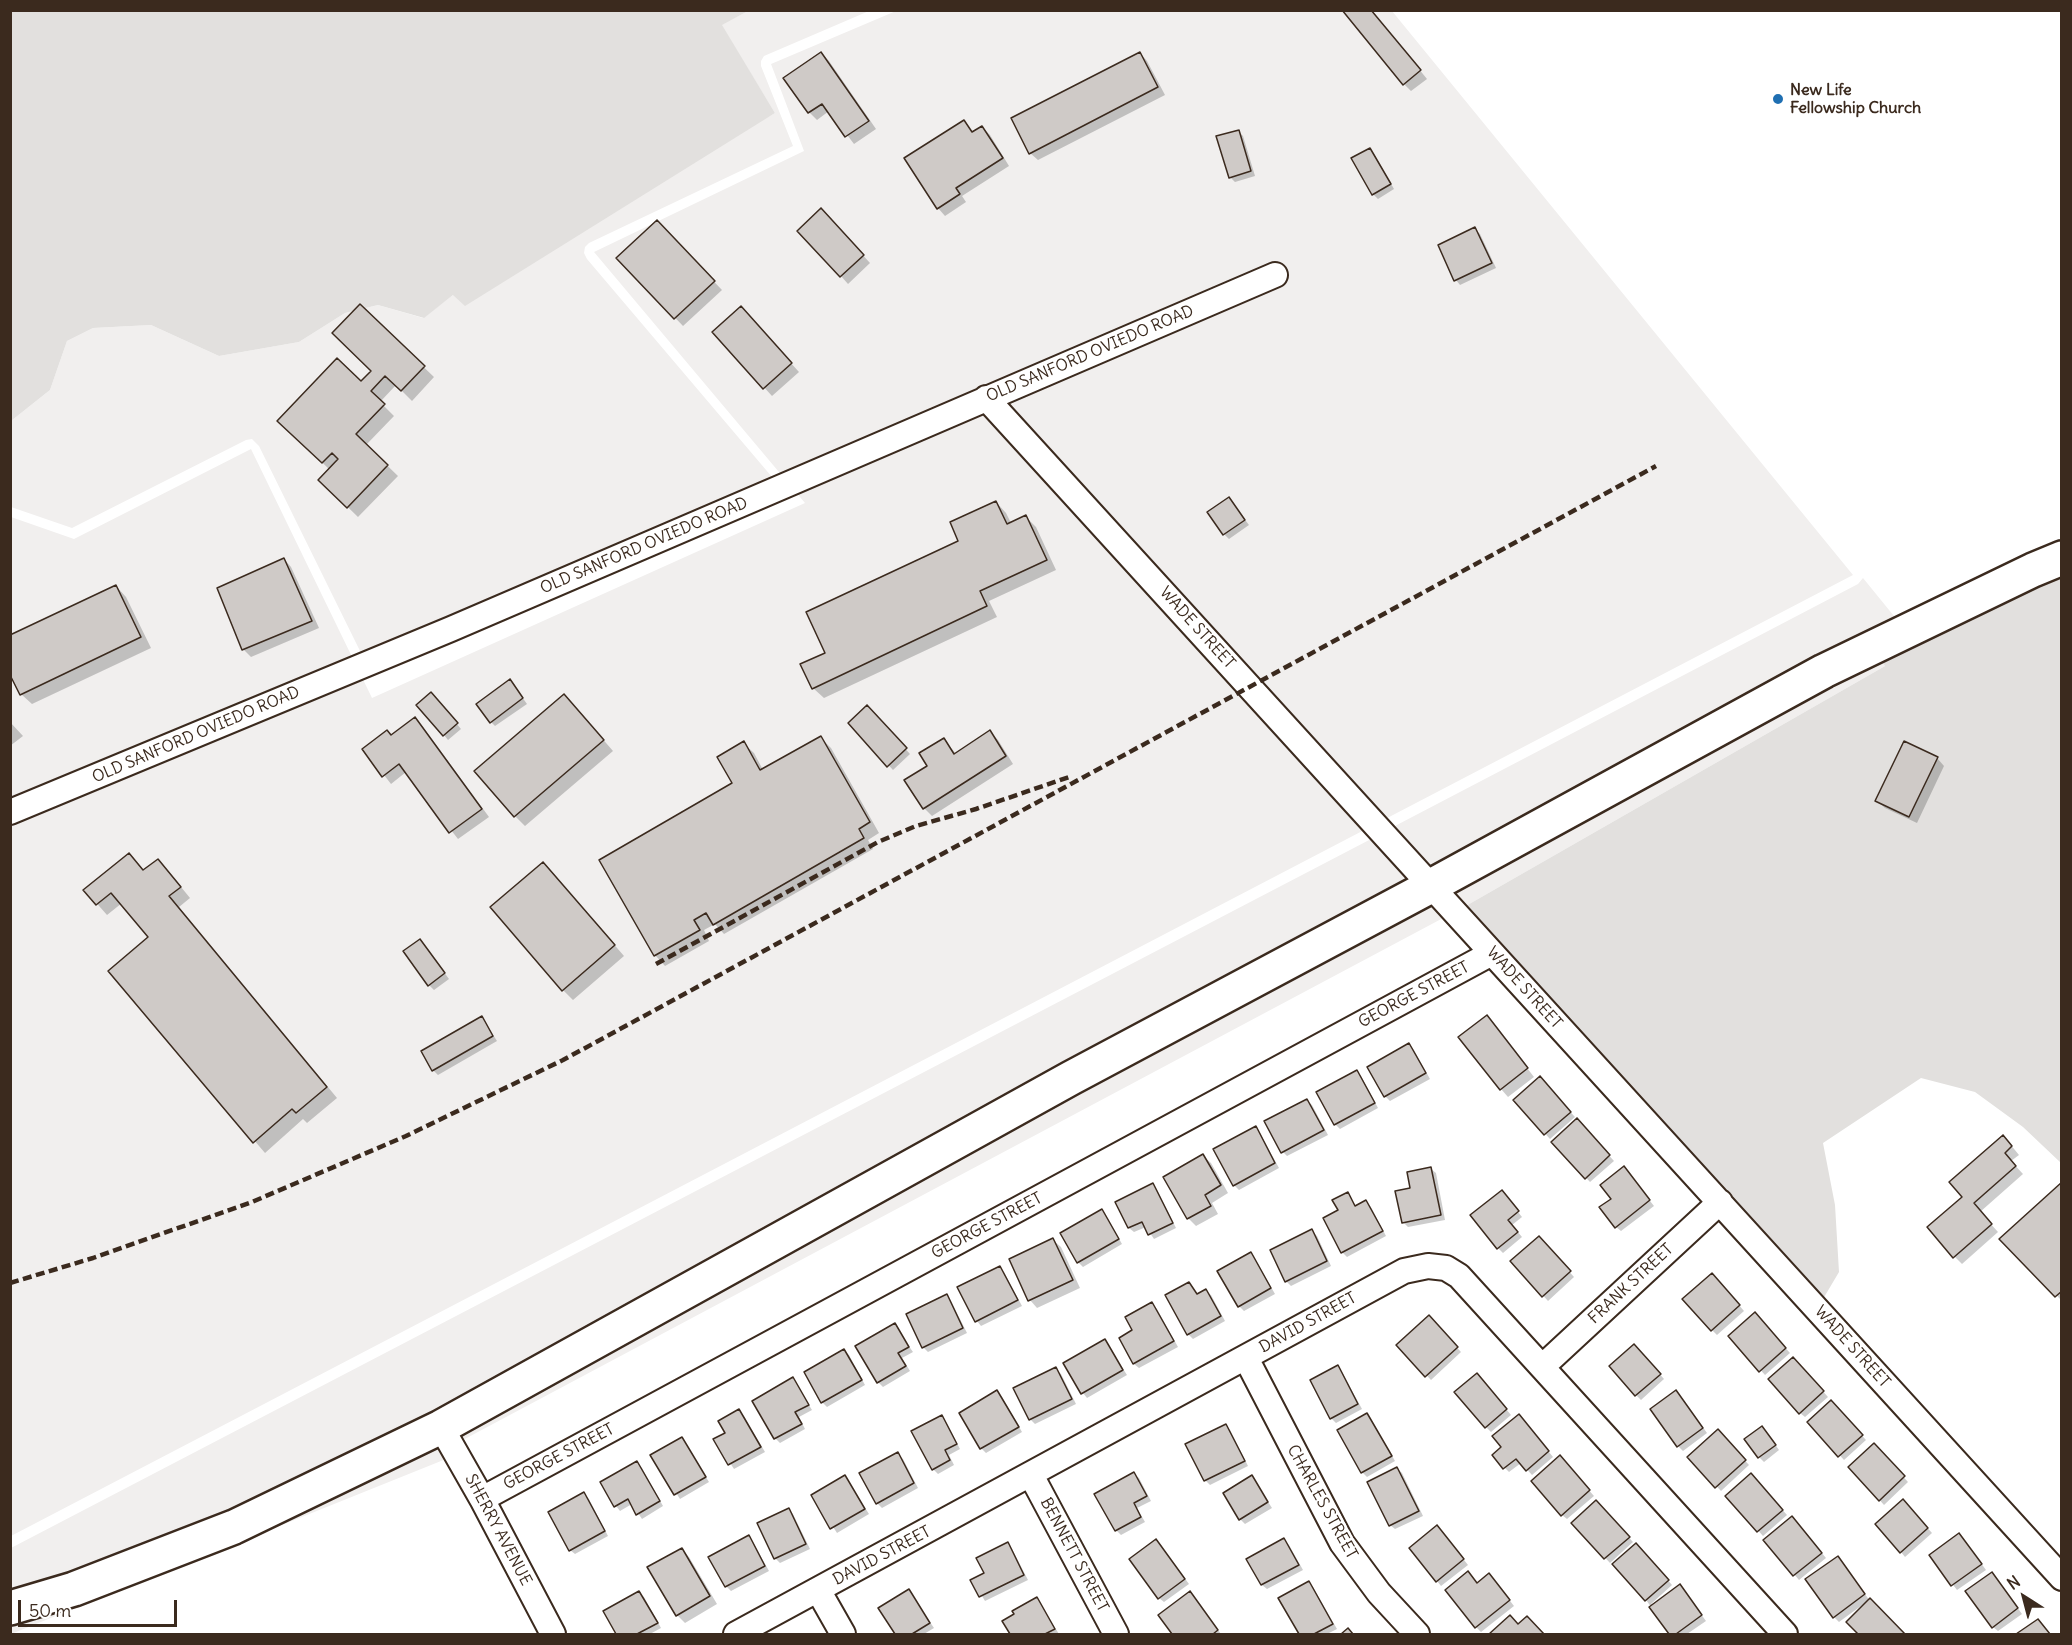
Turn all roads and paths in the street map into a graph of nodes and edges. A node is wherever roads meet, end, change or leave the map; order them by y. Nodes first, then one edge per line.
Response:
1 (1275, 275) dead end
2 (986, 398) junction
3 (2061, 558) edge
4 (10, 812) edge
5 (1431, 886) junction
6 (1491, 953) junction
7 (1720, 1202) junction
8 (1246, 1358) junction
9 (1542, 1367) junction
10 (441, 1427) junction
11 (1031, 1475) junction
12 (482, 1499) junction
13 (2061, 1578) edge
14 (818, 1590) junction
15 (10, 1608) edge
16 (553, 1635) edge
17 (736, 1635) edge
18 (843, 1635) edge
19 (1116, 1635) edge
20 (1417, 1635) edge
21 (1785, 1635) edge

1 - 2 street, OLD SANFORD OVIEDO ROAD
2 - 4 street, OLD SANFORD OVIEDO ROAD
2 - 5 street, WADE STREET
3 - 5 main road
5 - 6 street, WADE STREET
5 - 10 main road
6 - 7 street, WADE STREET
6 - 12 street, GEORGE STREET
7 - 9 street, FRANK STREET
7 - 13 street, WADE STREET
8 - 9 street, DAVID STREET
8 - 11 street, DAVID STREET
8 - 20 street, CHARLES STREET
9 - 21 street, DAVID STREET
10 - 12 street, SHERRY AVENUE
10 - 15 main road
11 - 14 street, DAVID STREET
11 - 19 street, BENNETT STREET
12 - 16 street, SHERRY AVENUE
14 - 17 street, DAVID STREET
14 - 18 street

